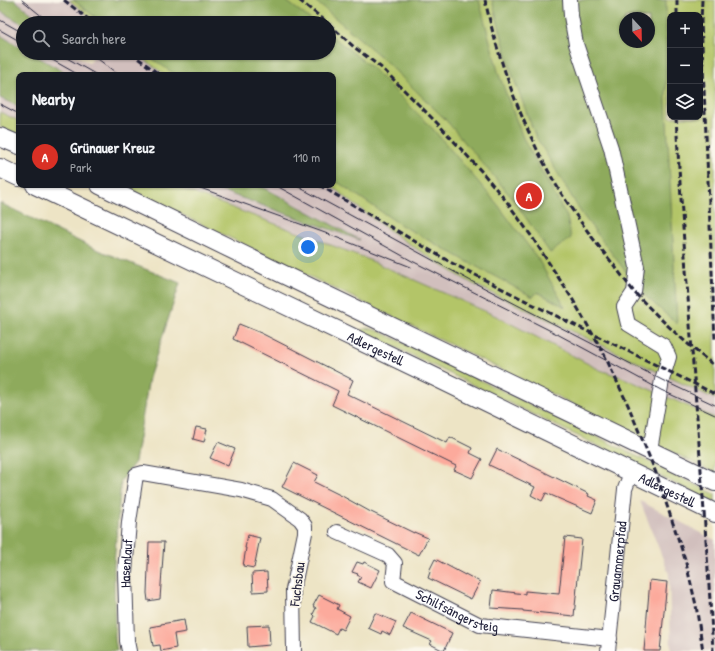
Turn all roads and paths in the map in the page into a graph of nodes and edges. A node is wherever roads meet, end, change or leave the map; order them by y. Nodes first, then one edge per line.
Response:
1 (570, 0) edge
2 (0, 137) edge
3 (16, 144) edge
4 (0, 168) edge
5 (16, 176) edge
6 (41, 188) edge
7 (106, 188) edge
8 (270, 268) junction
9 (258, 292) junction
10 (650, 450) junction
11 (631, 473) junction
12 (136, 475) joint
13 (715, 482) edge
14 (715, 513) edge
15 (337, 532) dead end
16 (609, 645) edge
17 (129, 651) edge
18 (294, 651) edge

1 - 10 street
2 - 3 main road
4 - 5 main road
6 - 9 main road, Adlergestell
7 - 8 main road, Adlergestell
8 - 9 main road
8 - 10 main road, Adlergestell
9 - 11 main road, Adlergestell
10 - 13 main road, Adlergestell
11 - 14 main road, Adlergestell
11 - 16 street, Grauammerpfad
12 - 17 street, Hasenlauf
12 - 18 street, Fuchsbau
15 - 16 street, Schilfsängersteig

